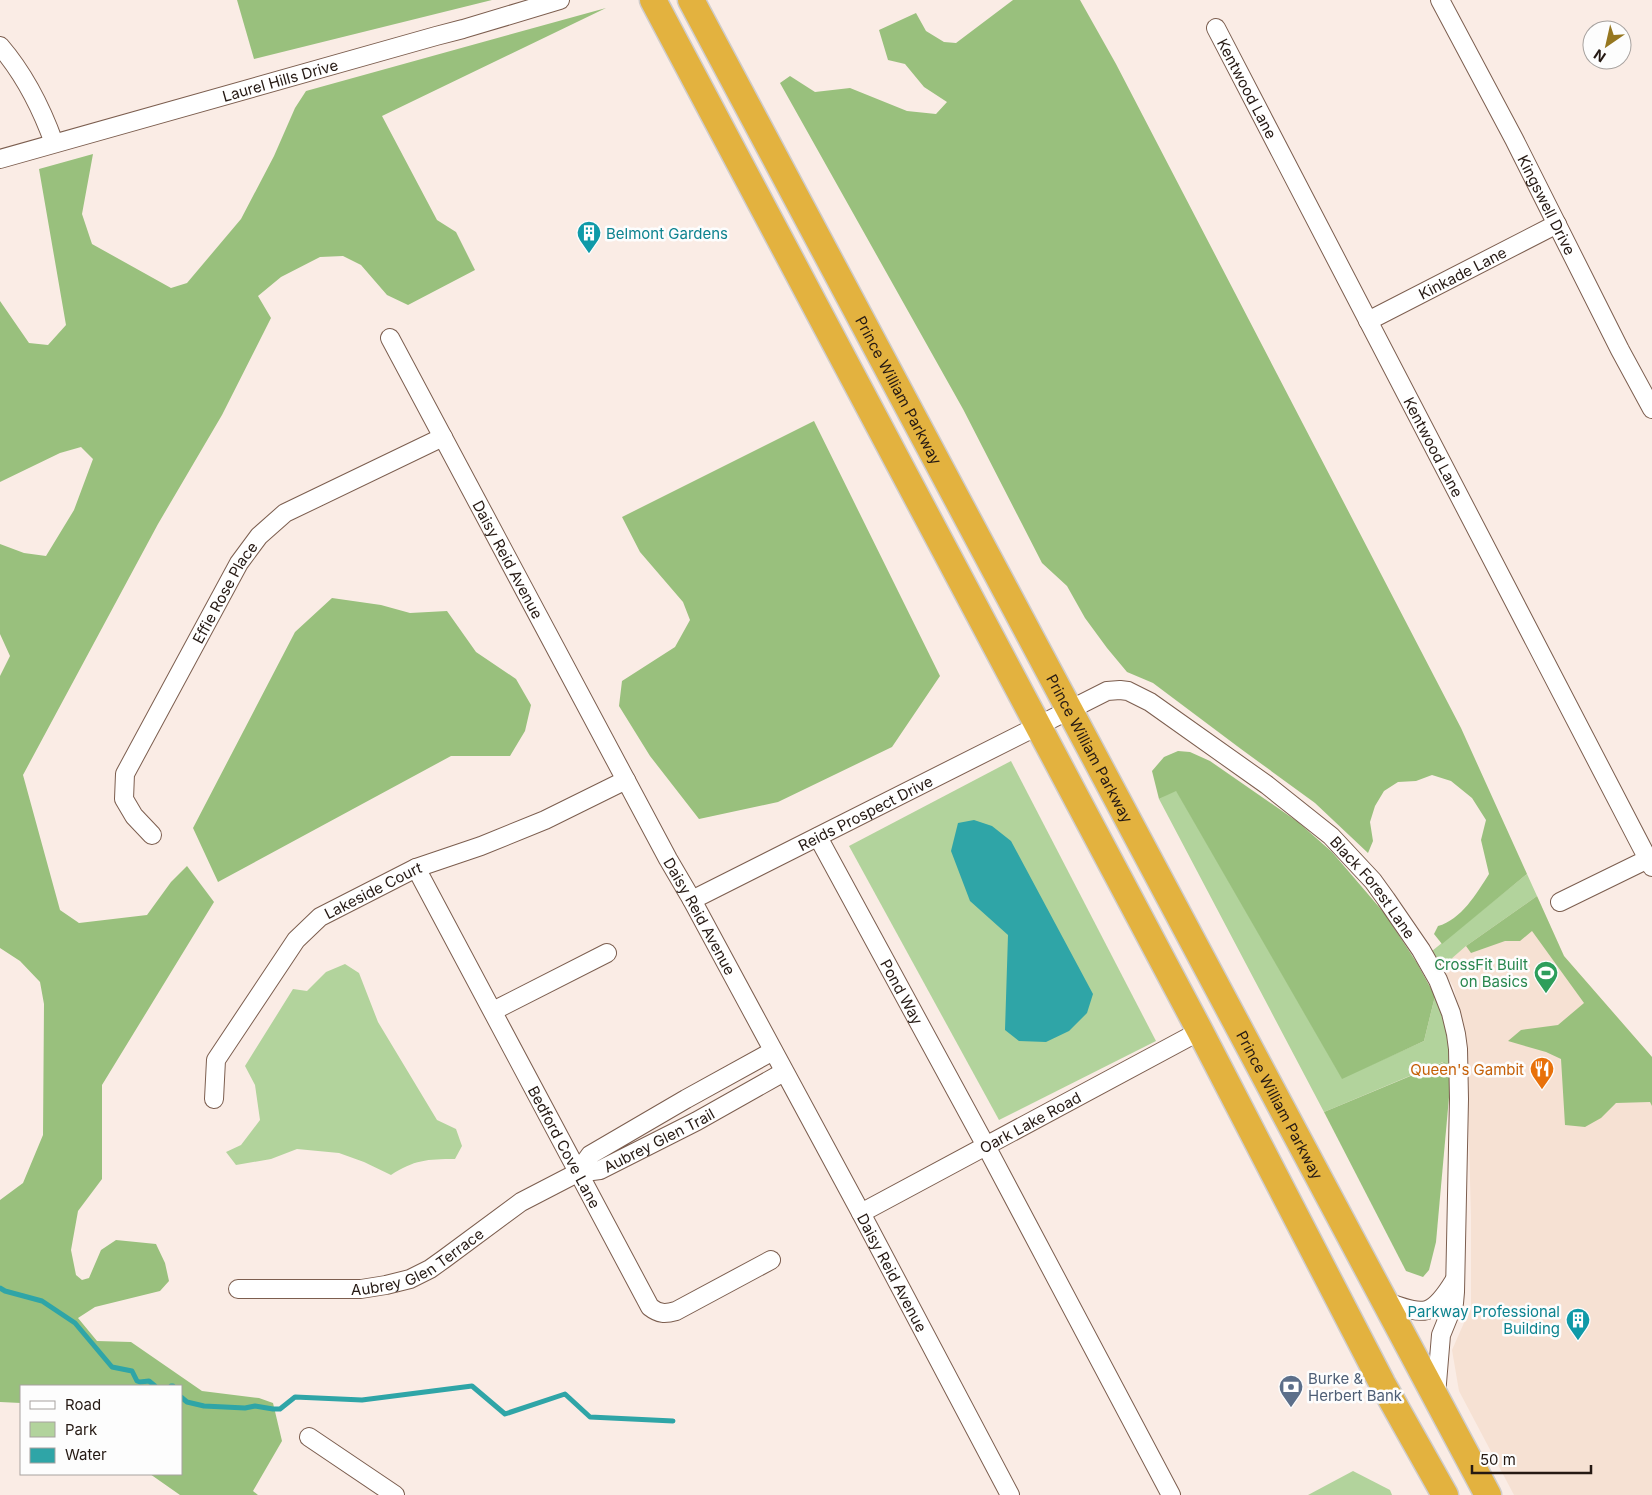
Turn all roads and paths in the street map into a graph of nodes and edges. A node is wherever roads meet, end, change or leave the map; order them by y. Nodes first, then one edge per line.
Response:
1 (560, 0) edge
2 (653, 0) edge
3 (691, 0) edge
4 (1440, 0) edge
5 (1216, 28) dead end
6 (0, 46) edge
7 (54, 144) junction
8 (0, 159) edge
9 (1557, 224) junction
10 (1368, 321) junction
11 (390, 338) dead end
12 (1652, 409) edge
13 (443, 437) junction
14 (1070, 710) junction
15 (1038, 727) junction
16 (626, 780) junction
17 (152, 835) dead end
18 (818, 837) junction
19 (1650, 861) edge
20 (416, 868) junction
21 (692, 900) junction
22 (1560, 902) dead end
23 (608, 952) dead end
24 (493, 1011) junction
25 (1200, 1031) junction
26 (773, 1051) junction
27 (784, 1072) junction
28 (214, 1099) dead end
29 (986, 1146) junction
30 (577, 1173) junction
31 (861, 1213) junction
32 (771, 1260) dead end
33 (1455, 1278) junction
34 (238, 1289) dead end
35 (1384, 1300) junction
36 (1436, 1398) junction
37 (309, 1437) dead end
38 (395, 1495) edge
39 (1010, 1495) edge
40 (1171, 1495) edge
41 (1445, 1495) edge
42 (1488, 1495) edge

1 - 7 street, Laurel Hills Drive
2 - 15 highway
3 - 14 highway, Prince William Parkway
4 - 9 street, Kingswell Drive
5 - 10 street, Kentwood Lane
6 - 7 street
7 - 8 street, Laurel Hills Drive
9 - 10 street, Kinkade Lane
9 - 12 street, Kingswell Drive
10 - 19 street, Kentwood Lane
11 - 13 street, Daisy Reid Avenue
13 - 16 street, Daisy Reid Avenue
13 - 17 street, Effie Rose Place
14 - 15 street, Black Forest Lane
14 - 33 street, Black Forest Lane
14 - 35 highway, Prince William Parkway
15 - 18 street, Reids Prospect Drive
15 - 25 highway
16 - 20 street, Lakeside Court
16 - 21 street, Daisy Reid Avenue
18 - 21 street, Reids Prospect Drive
18 - 29 street, Pond Way
19 - 22 street
20 - 24 street, Bedford Cove Lane
20 - 28 street, Lakeside Court
21 - 26 street, Daisy Reid Avenue
23 - 24 street
24 - 30 street, Bedford Cove Lane
25 - 29 street, Oark Lake Road
25 - 41 highway
26 - 27 street, Daisy Reid Avenue
26 - 30 street, Aubrey Glen Trail
27 - 30 street, Aubrey Glen Trail
27 - 31 street, Daisy Reid Avenue
29 - 31 street, Oark Lake Road
29 - 40 street, Pond Way
30 - 32 street, Bedford Cove Lane
30 - 34 street, Aubrey Glen Terrace
31 - 39 street, Daisy Reid Avenue
33 - 35 street
33 - 36 street, Black Forest Lane
35 - 36 highway, Prince William Parkway
36 - 42 highway, Prince William Parkway
37 - 38 street

